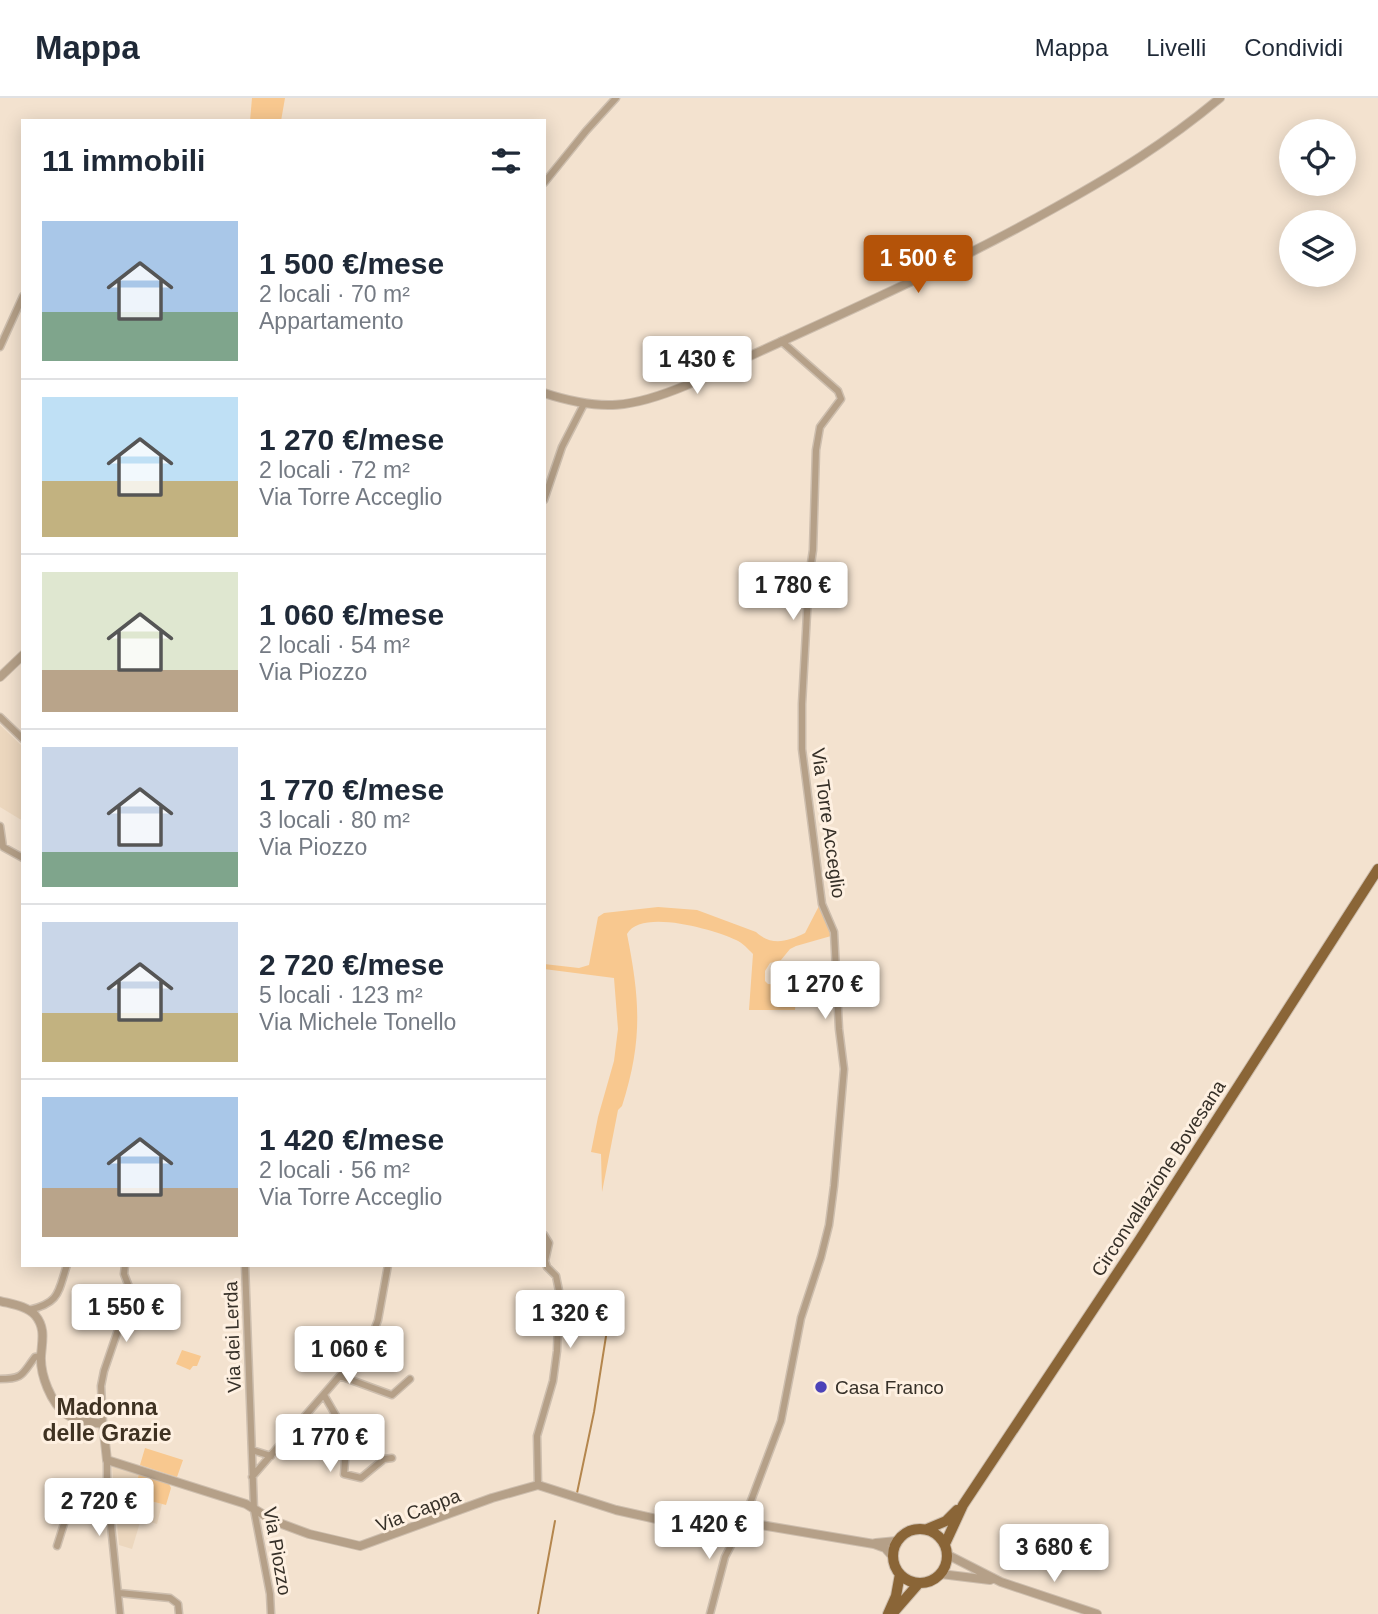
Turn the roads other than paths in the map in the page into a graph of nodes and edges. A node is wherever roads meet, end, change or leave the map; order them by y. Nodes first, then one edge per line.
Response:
1 (616, 98) edge
2 (1220, 98) edge
3 (546, 181) edge
4 (21, 300) edge
5 (781, 341) junction
6 (0, 347) edge
7 (546, 394) edge
8 (584, 404) junction
9 (546, 494) edge
10 (21, 657) edge
11 (0, 677) edge
12 (0, 717) edge
13 (21, 737) edge
14 (0, 826) edge
15 (21, 857) edge
16 (1378, 869) edge
17 (546, 1238) edge
18 (546, 1256) edge
19 (546, 1264) edge
20 (66, 1267) edge
21 (125, 1267) edge
22 (245, 1267) edge
23 (388, 1267) edge
24 (0, 1301) edge
25 (29, 1310) junction
26 (41, 1356) junction
27 (340, 1376) junction
28 (0, 1379) edge
29 (410, 1379) dead end
30 (324, 1395) junction
31 (103, 1424) junction
32 (252, 1450) junction
33 (271, 1456) junction
34 (392, 1458) dead end
35 (107, 1460) junction
36 (253, 1477) junction
37 (538, 1485) junction
38 (107, 1486) junction
39 (963, 1505) junction
40 (254, 1510) junction
41 (743, 1522) junction
42 (926, 1529) junction
43 (897, 1541) junction
44 (874, 1544) junction
45 (57, 1546) dead end
46 (946, 1550) junction
47 (893, 1556) junction
48 (900, 1574) junction
49 (941, 1574) junction
50 (1001, 1582) junction
51 (919, 1583) junction
52 (118, 1593) junction
53 (120, 1614) edge
54 (179, 1614) edge
55 (271, 1614) edge
56 (710, 1614) edge
57 (890, 1614) edge
58 (1097, 1614) edge

1 - 3 street
2 - 5 street
4 - 6 street
5 - 8 street
5 - 41 street, Via Torre Acceglio
7 - 8 street
8 - 9 street
10 - 11 street
12 - 13 street
14 - 15 street
16 - 39 main road, Circonvallazione Bovesana
17 - 18 street
19 - 37 street
20 - 25 street
21 - 31 street
22 - 32 street, Via dei Lerda
23 - 27 street
24 - 25 street
25 - 26 street
26 - 28 street
26 - 31 street
27 - 29 street
27 - 30 street
30 - 33 street
30 - 34 street
31 - 35 street
32 - 33 street
32 - 36 street, Via dei Lerda
33 - 36 street
35 - 38 street
35 - 40 street, Via Cappa
36 - 40 street, Via Piozzo
37 - 40 street, Via Cappa
37 - 41 street
38 - 45 street
38 - 52 street
39 - 42 main road, Circonvallazione Bovesana
39 - 46 main road, Circonvallazione Bovesana
40 - 55 street, Via Piozzo
41 - 44 street
41 - 56 street, Via Torre Acceglio
42 - 43 main road
42 - 46 main road
43 - 44 street
43 - 47 main road
44 - 47 street
46 - 49 main road
46 - 50 street
47 - 48 main road
48 - 51 main road
48 - 57 main road
49 - 50 street
49 - 51 main road
50 - 58 street
51 - 57 main road
52 - 53 street
52 - 54 street

